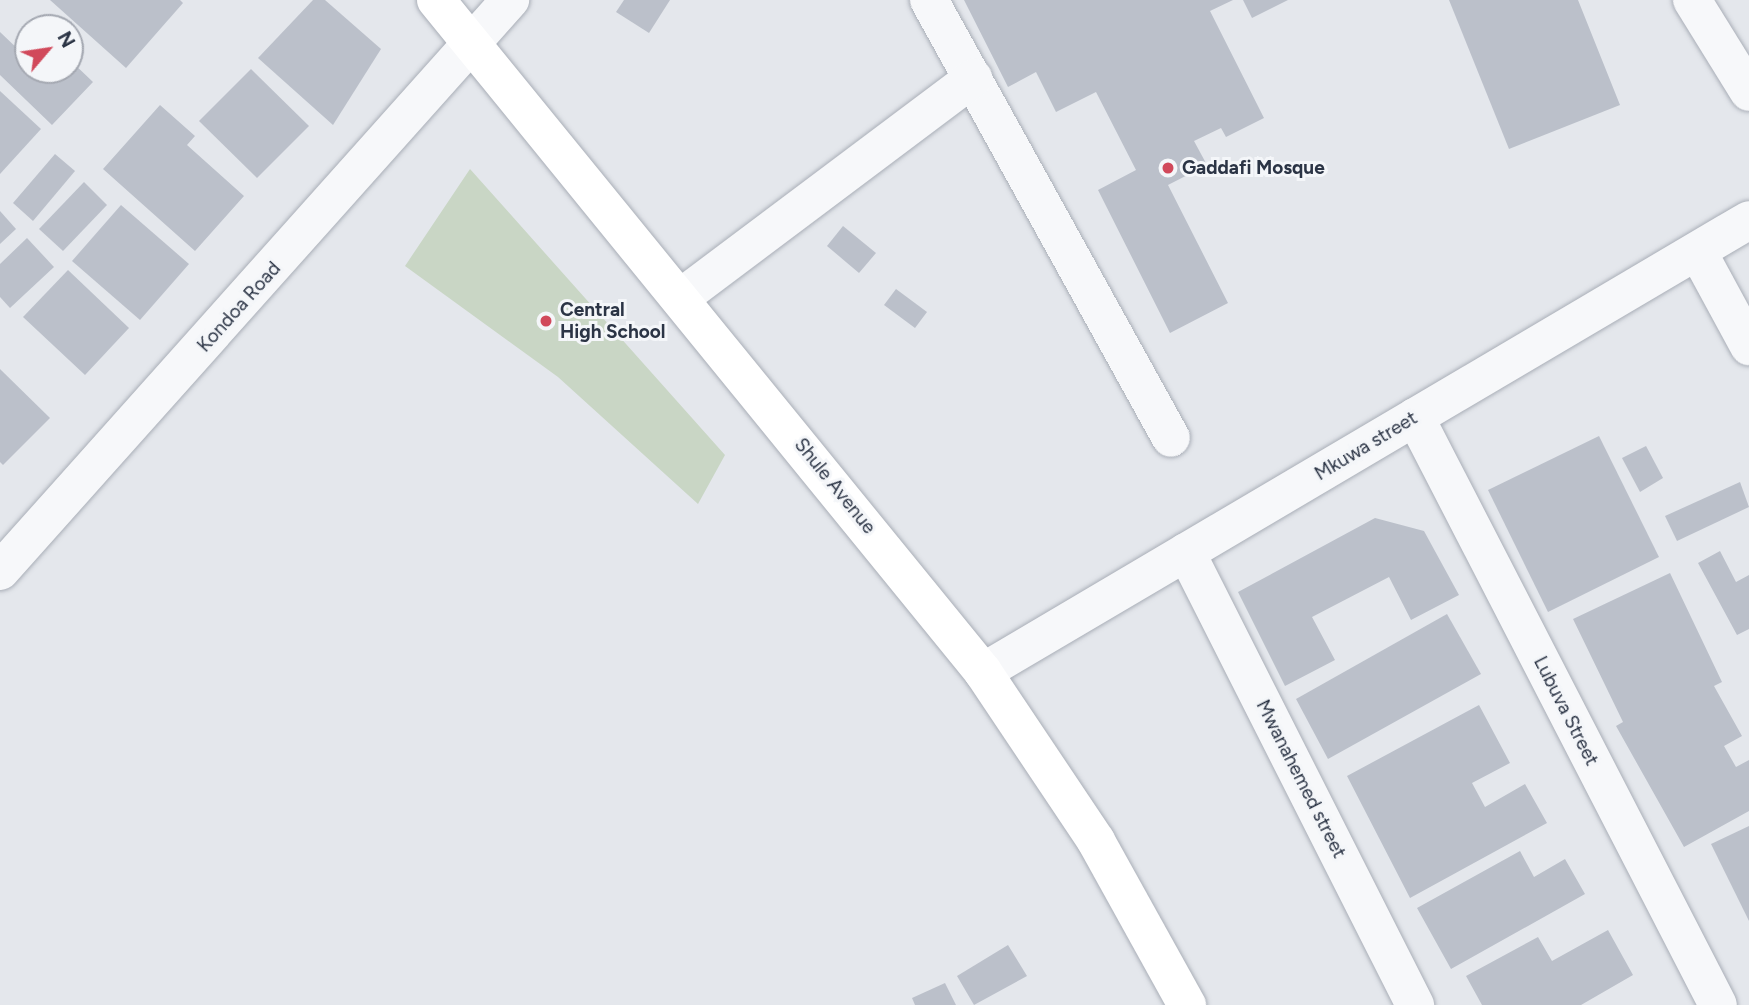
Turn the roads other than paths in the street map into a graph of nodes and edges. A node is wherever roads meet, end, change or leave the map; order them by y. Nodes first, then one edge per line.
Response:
1 (436, 0) edge
2 (510, 0) edge
3 (929, 0) edge
4 (1692, 0) edge
5 (477, 43) junction
6 (973, 78) junction
7 (1749, 92) edge
8 (1749, 220) edge
9 (1699, 254) junction
10 (683, 296) junction
11 (1749, 346) edge
12 (1415, 417) junction
13 (1171, 438) dead end
14 (1186, 552) junction
15 (0, 571) edge
16 (982, 672) junction
17 (1187, 1005) edge
18 (1415, 1005) edge
19 (1718, 1005) edge

1 - 5 main road, Shule Avenue
2 - 5 street, Kondoa Road
3 - 6 street
4 - 7 street
5 - 10 main road, Shule Avenue
5 - 15 street, Kondoa Road
6 - 10 street
6 - 13 street
8 - 9 street, Mkuwa street
9 - 11 street
9 - 12 street, Mkuwa street
10 - 16 main road, Shule Avenue
12 - 14 street, Mkuwa street
12 - 19 street, Lubuva Street
14 - 16 street, Mkuwa street
14 - 18 street, Mwanahemed street
16 - 17 main road, Shule Avenue

